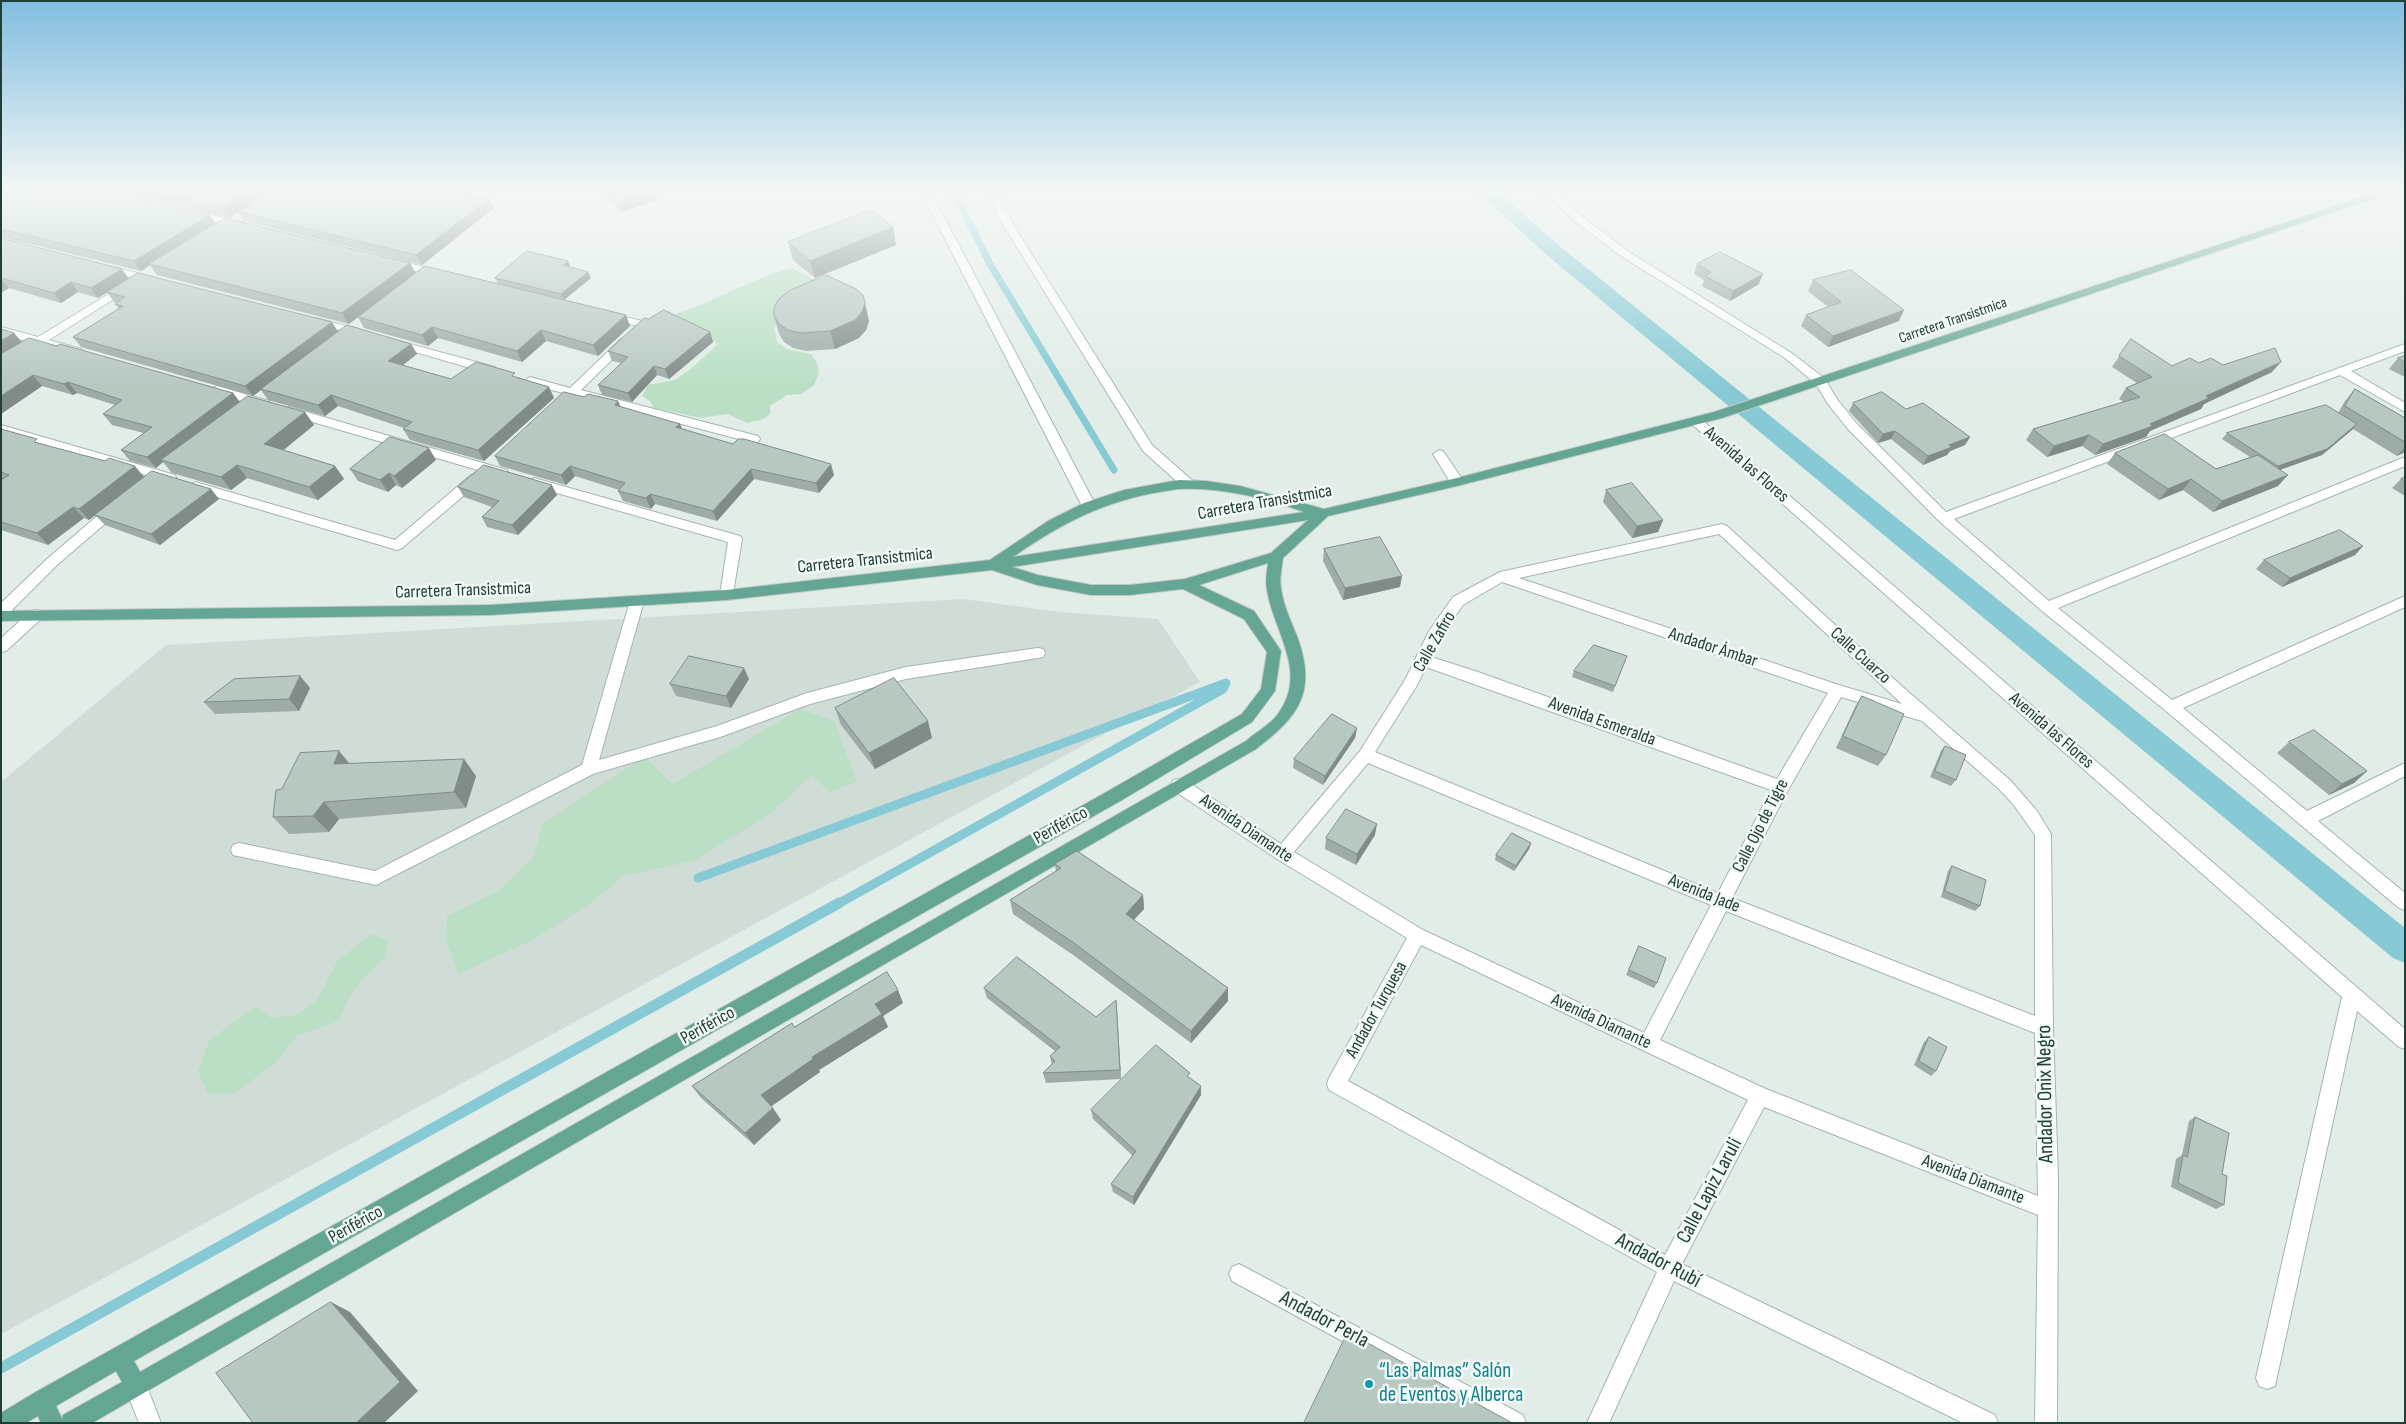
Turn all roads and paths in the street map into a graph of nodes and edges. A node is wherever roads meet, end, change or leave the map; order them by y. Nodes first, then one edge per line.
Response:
1 (959, 254) edge
2 (1027, 254) edge
3 (1626, 254) edge
4 (2202, 254) edge
5 (382, 259) edge
6 (95, 265) edge
7 (158, 267) edge
8 (428, 271) junction
9 (448, 276) edge
10 (142, 277) junction
11 (161, 282) edge
12 (413, 283) edge
13 (593, 312) edge
14 (304, 318) edge
15 (367, 318) edge
16 (1, 330) edge
17 (352, 330) junction
18 (369, 335) edge
19 (41, 340) junction
20 (387, 340) edge
21 (336, 342) edge
22 (2405, 347) edge
23 (88, 354) edge
24 (1, 365) edge
25 (2342, 371) junction
26 (1821, 382) junction
27 (200, 386) edge
28 (272, 390) edge
29 (571, 393) junction
30 (256, 401) junction
31 (557, 406) edge
32 (2405, 408) edge
33 (241, 413) edge
34 (1697, 422) junction
35 (1, 428) edge
36 (754, 439) dead end
37 (1439, 454) dead end
38 (501, 456) edge
39 (2405, 462) edge
40 (173, 464) edge
41 (488, 469) junction
42 (158, 475) junction
43 (1457, 482) junction
44 (1188, 484) junction
45 (143, 486) edge
46 (128, 498) edge
47 (1089, 506) junction
48 (1324, 513) junction
49 (1944, 518) junction
50 (1722, 529) joint
51 (1276, 556) junction
52 (992, 565) junction
53 (1500, 577) junction
54 (1185, 584) junction
55 (727, 595) junction
56 (637, 601) junction
57 (2405, 601) edge
58 (2047, 607) junction
59 (1, 614) edge
60 (36, 615) junction
61 (1, 647) edge
62 (1038, 653) dead end
63 (1422, 660) junction
64 (1837, 690) junction
65 (1268, 691) junction
66 (1294, 697) junction
67 (2170, 706) junction
68 (1927, 717) junction
69 (1365, 755) junction
70 (589, 769) junction
71 (2405, 769) edge
72 (2001, 779) joint
73 (1180, 785) junction
74 (1781, 787) junction
75 (2305, 820) junction
76 (238, 850) dead end
77 (1283, 854) junction
78 (1722, 902) junction
79 (2405, 903) edge
80 (1417, 935) junction
81 (2352, 994) junction
82 (2044, 1028) junction
83 (2405, 1041) edge
84 (1648, 1044) junction
85 (1336, 1084) joint
86 (1760, 1096) junction
87 (2047, 1209) junction
88 (1669, 1268) junction
89 (1239, 1274) dead end
90 (121, 1358) junction
91 (2267, 1378) dead end
92 (136, 1387) junction
93 (42, 1401) junction
94 (4, 1423) edge
95 (53, 1423) edge
96 (71, 1423) edge
97 (150, 1423) edge
98 (1515, 1423) edge
99 (1598, 1423) edge
100 (1987, 1423) edge
101 (2046, 1423) edge

1 - 47 street
2 - 44 street
3 - 26 street
4 - 26 main road, Carretera Transistmica
5 - 8 street
6 - 10 street
7 - 10 street
8 - 9 street
8 - 12 street
10 - 11 street
10 - 19 street
13 - 29 street
14 - 17 street
15 - 17 street
16 - 19 street
17 - 18 street
17 - 21 street
19 - 23 street
19 - 24 street
20 - 29 street
22 - 25 street
25 - 32 street
25 - 49 street
26 - 34 main road, Carretera Transistmica
26 - 49 street
27 - 30 street
28 - 30 street
29 - 31 street
29 - 36 street
30 - 33 street
30 - 41 street
34 - 43 main road, Carretera Transistmica
34 - 81 street, Avenida las Flores
35 - 42 street
37 - 43 street
38 - 41 street
39 - 58 street
40 - 42 street
41 - 42 street
41 - 55 street
42 - 45 street
43 - 48 main road, Carretera Transistmica
44 - 47 main road
44 - 48 main road
46 - 59 street
47 - 52 main road
48 - 51 main road
48 - 52 main road, Carretera Transistmica
49 - 58 street
50 - 53 street, Calle Zafiro
50 - 68 street, Calle Cuarzo
51 - 54 main road
51 - 66 main road, Periférico
52 - 54 main road
52 - 55 main road, Carretera Transistmica
53 - 63 street, Calle Zafiro
53 - 64 street, Andador Ámbar
54 - 65 main road, Periférico
55 - 56 main road, Carretera Transistmica
56 - 60 main road, Carretera Transistmica
56 - 70 street
57 - 67 street
58 - 67 street
59 - 60 main road, Carretera Transistmica
60 - 61 street
62 - 70 street
63 - 69 street, Calle Zafiro
63 - 74 street, Avenida Esmeralda
64 - 68 street, Andador Ámbar
64 - 74 street, Calle Ojo de Tigre
65 - 66 main road
65 - 90 main road, Periférico
66 - 73 main road, Periférico
67 - 75 street
68 - 72 street, Calle Cuarzo
69 - 77 street, Calle Zafiro
69 - 78 street, Avenida Jade
70 - 76 street
71 - 75 street
72 - 82 street, Andador Onix Negro
73 - 77 street, Avenida Diamante
73 - 92 main road, Periférico
74 - 78 street, Calle Ojo de Tigre
75 - 79 street
77 - 80 street, Avenida Diamante
78 - 82 street, Avenida Jade
78 - 84 street, Calle Ojo de Tigre
80 - 84 street, Avenida Diamante
80 - 85 street, Andador Turquesa
81 - 83 street, Avenida las Flores
81 - 91 street
82 - 87 street, Andador Onix Negro
84 - 86 street, Avenida Diamante
85 - 88 street, Andador Rubí
86 - 87 street, Avenida Diamante
86 - 88 street, Calle Lapiz Laruli
87 - 101 street, Andador Onix Negro
88 - 99 street, Calle Lapiz Laruli
88 - 100 street, Andador Rubí
89 - 98 street, Andador Perla
90 - 92 main road
90 - 93 main road, Periférico
92 - 96 main road, Periférico
92 - 97 street
93 - 94 main road, Periférico
93 - 95 main road

